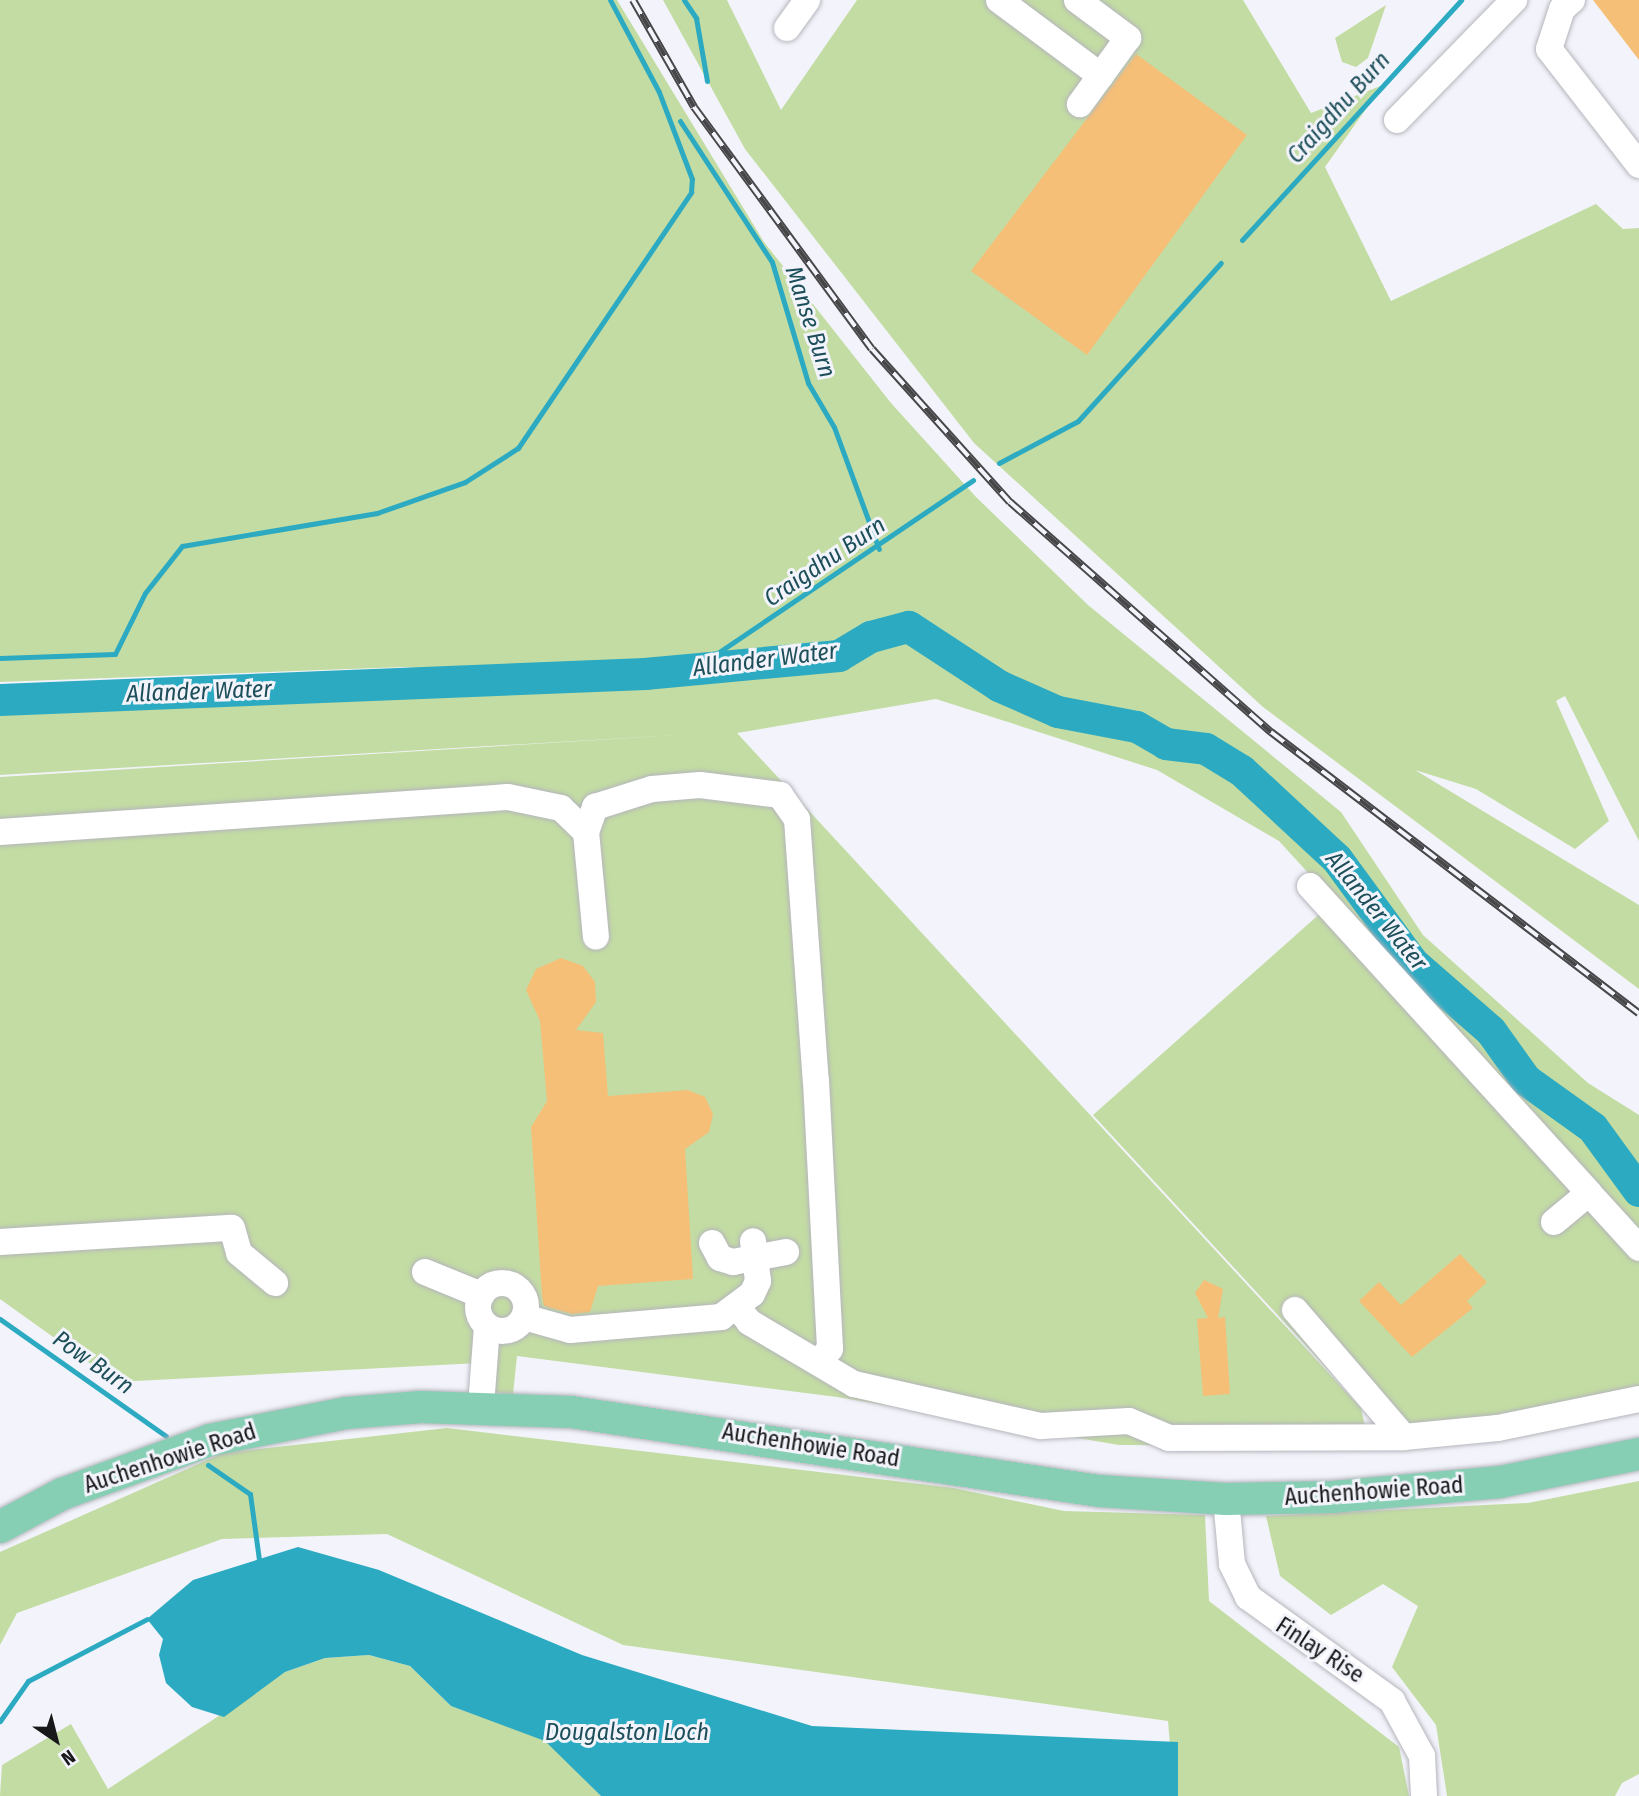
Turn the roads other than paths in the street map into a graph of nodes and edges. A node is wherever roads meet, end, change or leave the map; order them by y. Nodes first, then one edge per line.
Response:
1 (807, 0) edge
2 (999, 0) edge
3 (1076, 0) edge
4 (1514, 0) edge
5 (1572, 0) edge
6 (787, 28) dead end
7 (1101, 76) junction
8 (1080, 104) dead end
9 (1397, 120) dead end
10 (1639, 165) edge
11 (0, 832) edge
12 (586, 832) junction
13 (1310, 886) dead end
14 (596, 937) dead end
15 (1589, 1193) junction
16 (1554, 1222) dead end
17 (0, 1242) edge
18 (712, 1243) dead end
19 (1639, 1248) edge
20 (754, 1251) junction
21 (786, 1252) dead end
22 (425, 1272) dead end
23 (275, 1283) dead end
24 (481, 1296) junction
25 (739, 1309) junction
26 (1295, 1310) dead end
27 (507, 1324) junction
28 (820, 1360) junction
29 (1639, 1399) edge
30 (490, 1406) junction
31 (1404, 1437) junction
32 (1639, 1454) edge
33 (1226, 1499) junction
34 (0, 1527) edge
35 (1424, 1796) edge

1 - 6 street
2 - 7 street
3 - 7 street
4 - 9 street
5 - 10 street
7 - 8 street
11 - 12 street
12 - 14 street
12 - 28 street
13 - 15 street
15 - 16 street
15 - 19 street
17 - 23 street
18 - 20 street
20 - 21 street
20 - 25 street
22 - 24 street
24 - 27 street
24 - 27 street
25 - 27 street
25 - 28 street
26 - 31 street
27 - 30 street
28 - 31 street
29 - 31 street
30 - 33 main road, Auchenhowie Road
30 - 34 main road, Auchenhowie Road
32 - 33 main road, Auchenhowie Road
33 - 35 street, Finlay Rise

